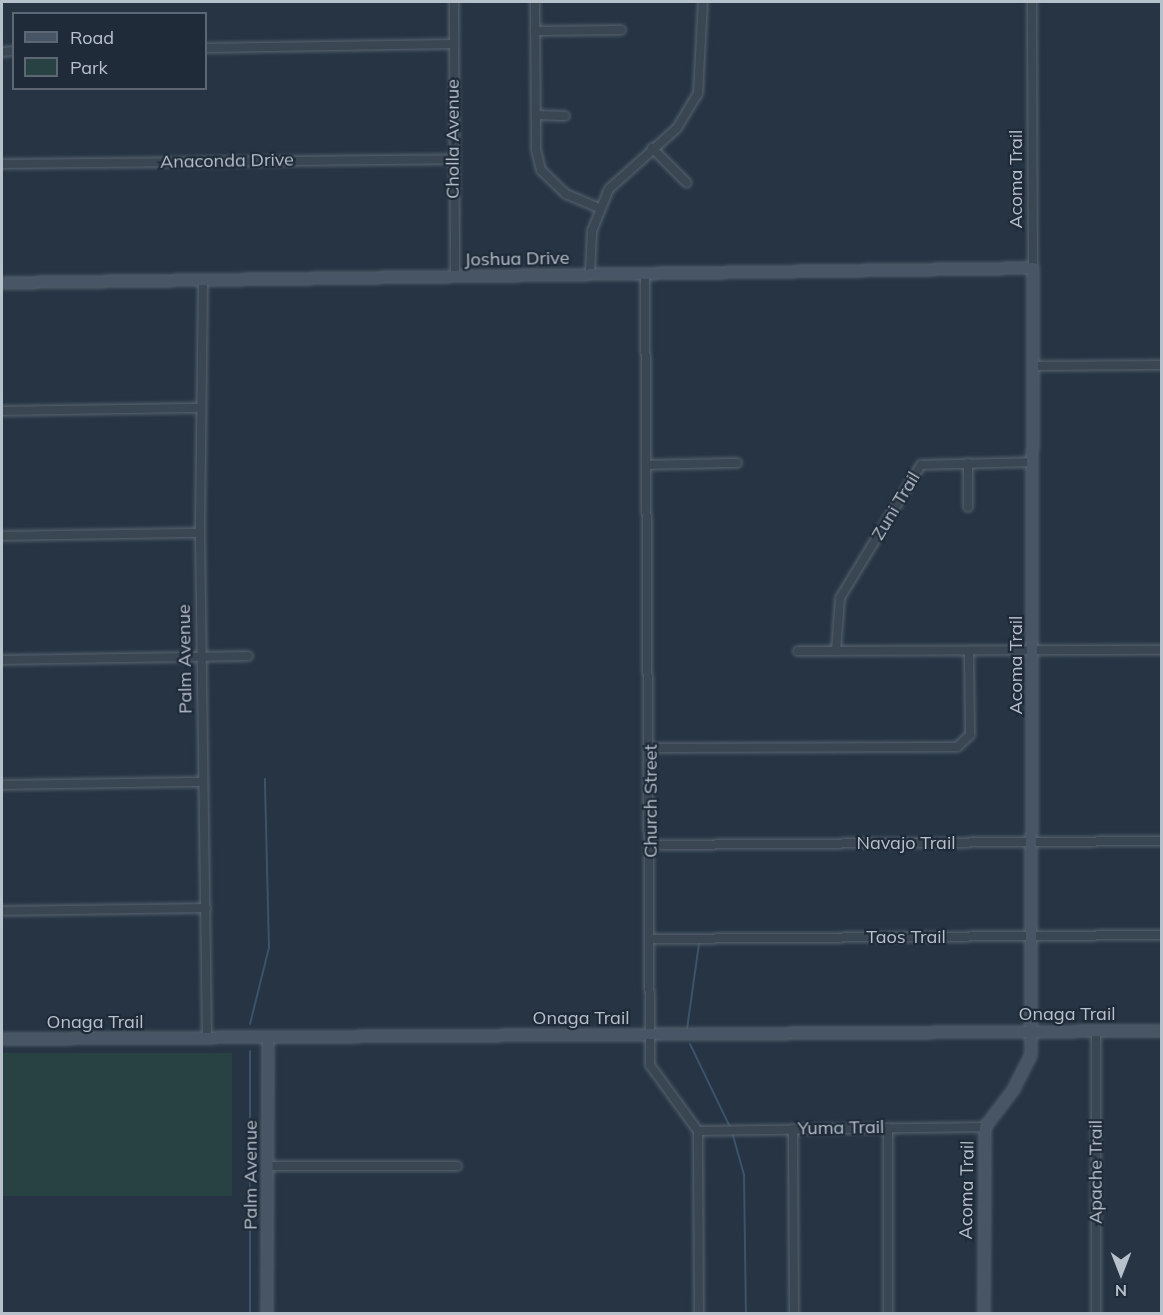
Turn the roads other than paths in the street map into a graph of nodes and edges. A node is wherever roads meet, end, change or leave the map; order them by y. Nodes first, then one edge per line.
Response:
1 (454, 2) edge
2 (535, 2) edge
3 (703, 2) edge
4 (1032, 2) edge
5 (621, 30) dead end
6 (535, 31) junction
7 (454, 44) junction
8 (207, 48) edge
9 (536, 115) junction
10 (565, 116) dead end
11 (652, 148) junction
12 (452, 159) junction
13 (2, 164) edge
14 (687, 183) dead end
15 (599, 208) junction
16 (1034, 268) junction
17 (645, 273) junction
18 (590, 274) junction
19 (455, 276) junction
20 (203, 280) junction
21 (2, 283) edge
22 (1161, 365) edge
23 (1033, 366) junction
24 (200, 408) junction
25 (2, 411) edge
26 (1033, 462) junction
27 (737, 463) dead end
28 (968, 463) junction
29 (647, 465) junction
30 (968, 507) dead end
31 (200, 533) junction
32 (2, 536) edge
33 (1161, 650) edge
34 (798, 651) dead end
35 (836, 651) junction
36 (969, 651) junction
37 (1033, 651) junction
38 (249, 656) dead end
39 (202, 657) junction
40 (2, 660) edge
41 (650, 748) junction
42 (203, 782) junction
43 (2, 784) edge
44 (1161, 841) edge
45 (1032, 842) junction
46 (651, 844) junction
47 (206, 908) junction
48 (2, 911) edge
49 (1161, 935) edge
50 (1032, 936) junction
51 (651, 939) junction
52 (1032, 1031) junction
53 (1096, 1031) junction
54 (1161, 1031) edge
55 (651, 1034) junction
56 (268, 1037) junction
57 (207, 1038) junction
58 (2, 1040) edge
59 (985, 1127) junction
60 (888, 1128) junction
61 (793, 1129) junction
62 (698, 1131) junction
63 (267, 1166) junction
64 (457, 1166) dead end
65 (267, 1314) edge
66 (699, 1314) edge
67 (794, 1314) edge
68 (888, 1314) edge
69 (984, 1314) edge
70 (1096, 1314) edge

1 - 7 street, Cholla Avenue
2 - 6 street
3 - 11 street
4 - 16 street, Acoma Trail
5 - 6 street
6 - 9 street
7 - 8 street
7 - 12 street, Cholla Avenue
9 - 10 street
9 - 15 street
11 - 14 street
11 - 15 street
12 - 13 street, Anaconda Drive
12 - 19 street, Cholla Avenue
15 - 18 street
16 - 17 street, Joshua Drive
16 - 23 street, Acoma Trail
17 - 18 street, Joshua Drive
17 - 29 street, Church Street
18 - 19 street, Joshua Drive
19 - 20 street, Joshua Drive
20 - 21 street, Joshua Drive
20 - 24 street, Palm Avenue
22 - 23 street
23 - 26 street, Acoma Trail
24 - 25 street
24 - 31 street, Palm Avenue
26 - 28 street, Zuni Trail
26 - 37 street, Acoma Trail
27 - 29 street
28 - 30 street
28 - 35 street, Zuni Trail
29 - 41 street, Church Street
31 - 32 street
31 - 39 street, Palm Avenue
33 - 37 street
34 - 35 street
35 - 36 street
36 - 37 street
36 - 41 street
37 - 45 street, Acoma Trail
38 - 39 street
39 - 40 street
39 - 42 street, Palm Avenue
41 - 46 street, Church Street
42 - 43 street
42 - 47 street, Palm Avenue
44 - 45 street, Navajo Trail
45 - 46 street, Navajo Trail
45 - 50 street, Acoma Trail
46 - 51 street, Church Street
47 - 48 street
47 - 57 street, Palm Avenue
49 - 50 street, Taos Trail
50 - 51 street, Taos Trail
50 - 52 street, Acoma Trail
51 - 55 street, Church Street
52 - 53 street, Onaga Trail
52 - 55 street, Onaga Trail
52 - 59 street, Acoma Trail
53 - 54 street, Onaga Trail
53 - 70 street, Apache Trail
55 - 56 street, Onaga Trail
55 - 62 street, Church Street
56 - 57 street, Onaga Trail
56 - 63 street, Palm Avenue
57 - 58 street, Onaga Trail
59 - 60 street, Yuma Trail
59 - 69 street, Acoma Trail
60 - 61 street, Yuma Trail
60 - 68 street
61 - 62 street, Yuma Trail
61 - 67 street
62 - 66 street
63 - 64 street
63 - 65 street, Palm Avenue

